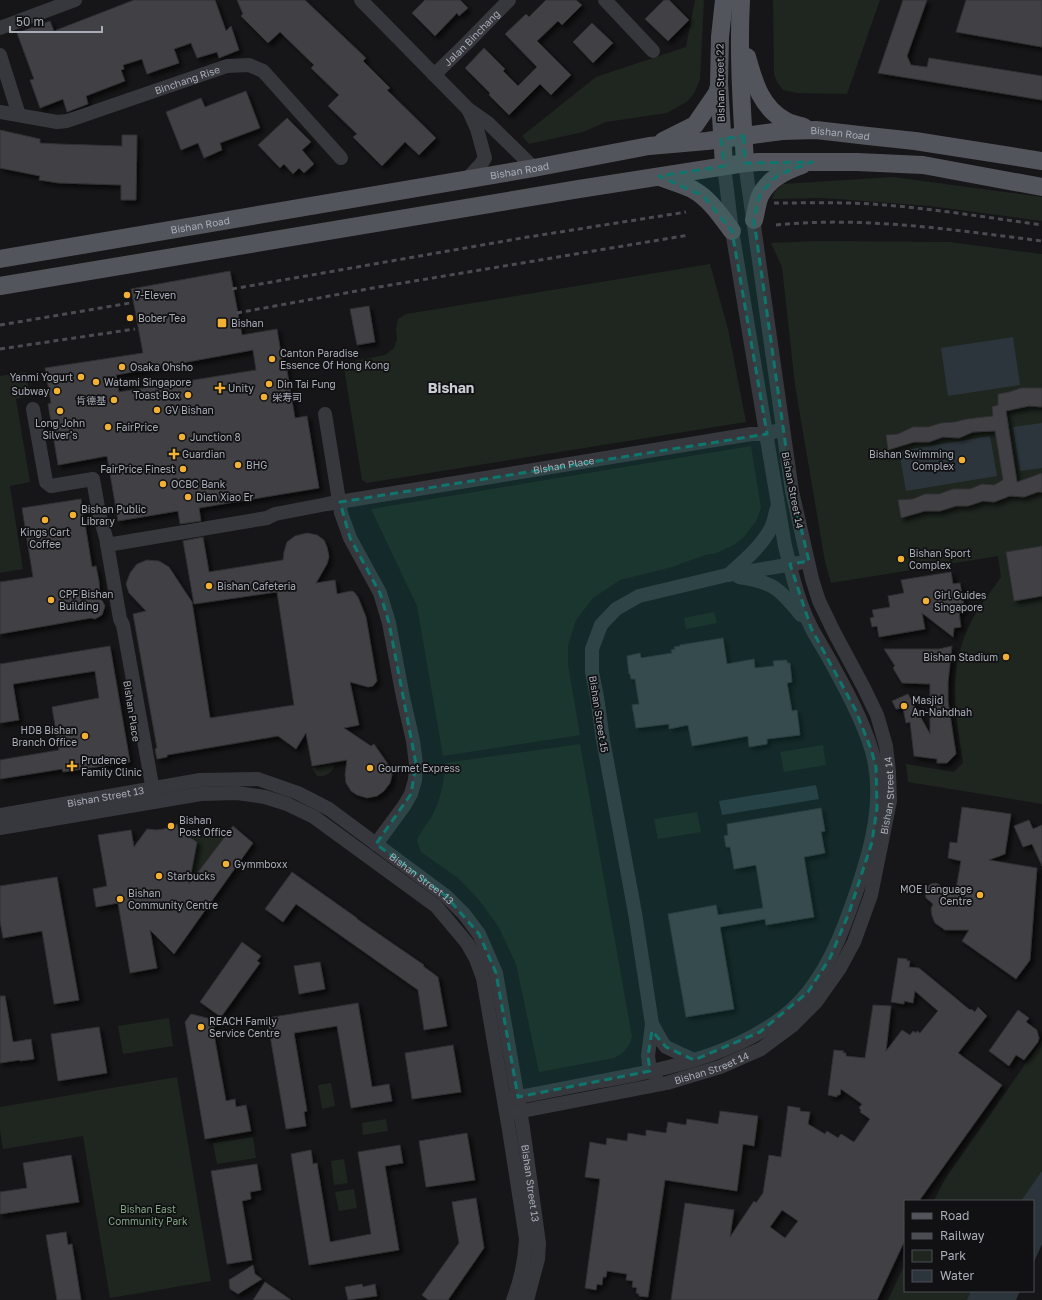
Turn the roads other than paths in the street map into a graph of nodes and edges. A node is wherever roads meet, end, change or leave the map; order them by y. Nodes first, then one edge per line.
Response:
1 (74, 0) edge
2 (361, 0) edge
3 (509, 0) edge
4 (605, 0) edge
5 (724, 0) edge
6 (741, 0) edge
7 (0, 28) edge
8 (740, 30) junction
9 (653, 51) dead end
10 (0, 55) edge
11 (434, 75) junction
12 (719, 83) junction
13 (468, 109) junction
14 (0, 112) edge
15 (19, 115) junction
16 (816, 130) junction
17 (744, 136) junction
18 (722, 139) junction
19 (649, 146) junction
20 (341, 158) dead end
21 (1042, 161) edge
22 (812, 162) junction
23 (745, 163) junction
24 (724, 166) junction
25 (534, 168) junction
26 (659, 176) junction
27 (466, 180) junction
28 (1042, 187) edge
29 (754, 220) junction
30 (732, 231) junction
31 (0, 259) edge
32 (0, 286) edge
33 (33, 409) dead end
34 (325, 414) dead end
35 (781, 420) junction
36 (766, 434) junction
37 (340, 502) junction
38 (778, 502) junction
39 (106, 541) junction
40 (809, 561) junction
41 (790, 564) junction
42 (727, 575) junction
43 (811, 628) junction
44 (148, 788) junction
45 (151, 803) junction
46 (0, 814) edge
47 (0, 828) edge
48 (376, 844) junction
49 (652, 1024) junction
50 (694, 1060) junction
51 (650, 1071) junction
52 (667, 1083) junction
53 (512, 1105) junction
54 (512, 1300) edge
55 (527, 1300) edge

1 - 7 street
2 - 11 street
3 - 11 street, Jalan Binchang
4 - 9 street
5 - 12 main road, Bishan Street 22
6 - 8 main road, Bishan Street 22
8 - 16 main road
8 - 17 main road, Bishan Street 22
10 - 15 street
11 - 13 street
12 - 18 main road, Bishan Street 22
12 - 19 main road
13 - 25 street
13 - 27 street
14 - 15 street, Binchang Rise
15 - 20 street, Binchang Rise
16 - 17 main road, Bishan Road
16 - 21 main road, Bishan Road
17 - 18 main road, Bishan Road
17 - 23 main road, Bishan Street 22
18 - 19 main road, Bishan Road
18 - 24 main road, Bishan Street 22
19 - 25 main road, Bishan Road
22 - 23 main road
22 - 28 main road
22 - 29 main road
23 - 24 main road
23 - 29 street, Bishan Street 14
24 - 26 main road
24 - 30 street, Bishan Street 14
25 - 27 main road, Bishan Road
26 - 30 main road
26 - 32 main road
27 - 31 main road, Bishan Road
29 - 35 street, Bishan Street 14
30 - 36 street, Bishan Street 14
33 - 39 street, Bishan Place
34 - 37 street
35 - 36 street
35 - 40 street, Bishan Street 14
36 - 37 street, Bishan Place
36 - 38 street, Bishan Street 14
37 - 39 street, Bishan Place
37 - 48 street
38 - 41 street, Bishan Street 14
38 - 42 street
39 - 44 street, Bishan Place
40 - 41 street, Bishan Street 15
40 - 52 street, Bishan Street 14
41 - 42 street, Bishan Street 15
41 - 43 street, Bishan Street 14
42 - 43 street
42 - 49 street, Bishan Street 15
43 - 50 street, Bishan Street 14
44 - 45 street, Bishan Place
44 - 46 street, Bishan Street 13
44 - 48 street, Bishan Street 13
45 - 47 street, Bishan Street 13
45 - 53 street, Bishan Street 13
48 - 53 street, Bishan Street 13
49 - 50 street, Bishan Street 15
49 - 51 street, Bishan Street 15
50 - 51 street, Bishan Street 14
51 - 52 street
51 - 53 street, Bishan Street 14
52 - 53 street, Bishan Street 14
53 - 54 street, Bishan Street 13
53 - 55 street, Bishan Street 13

